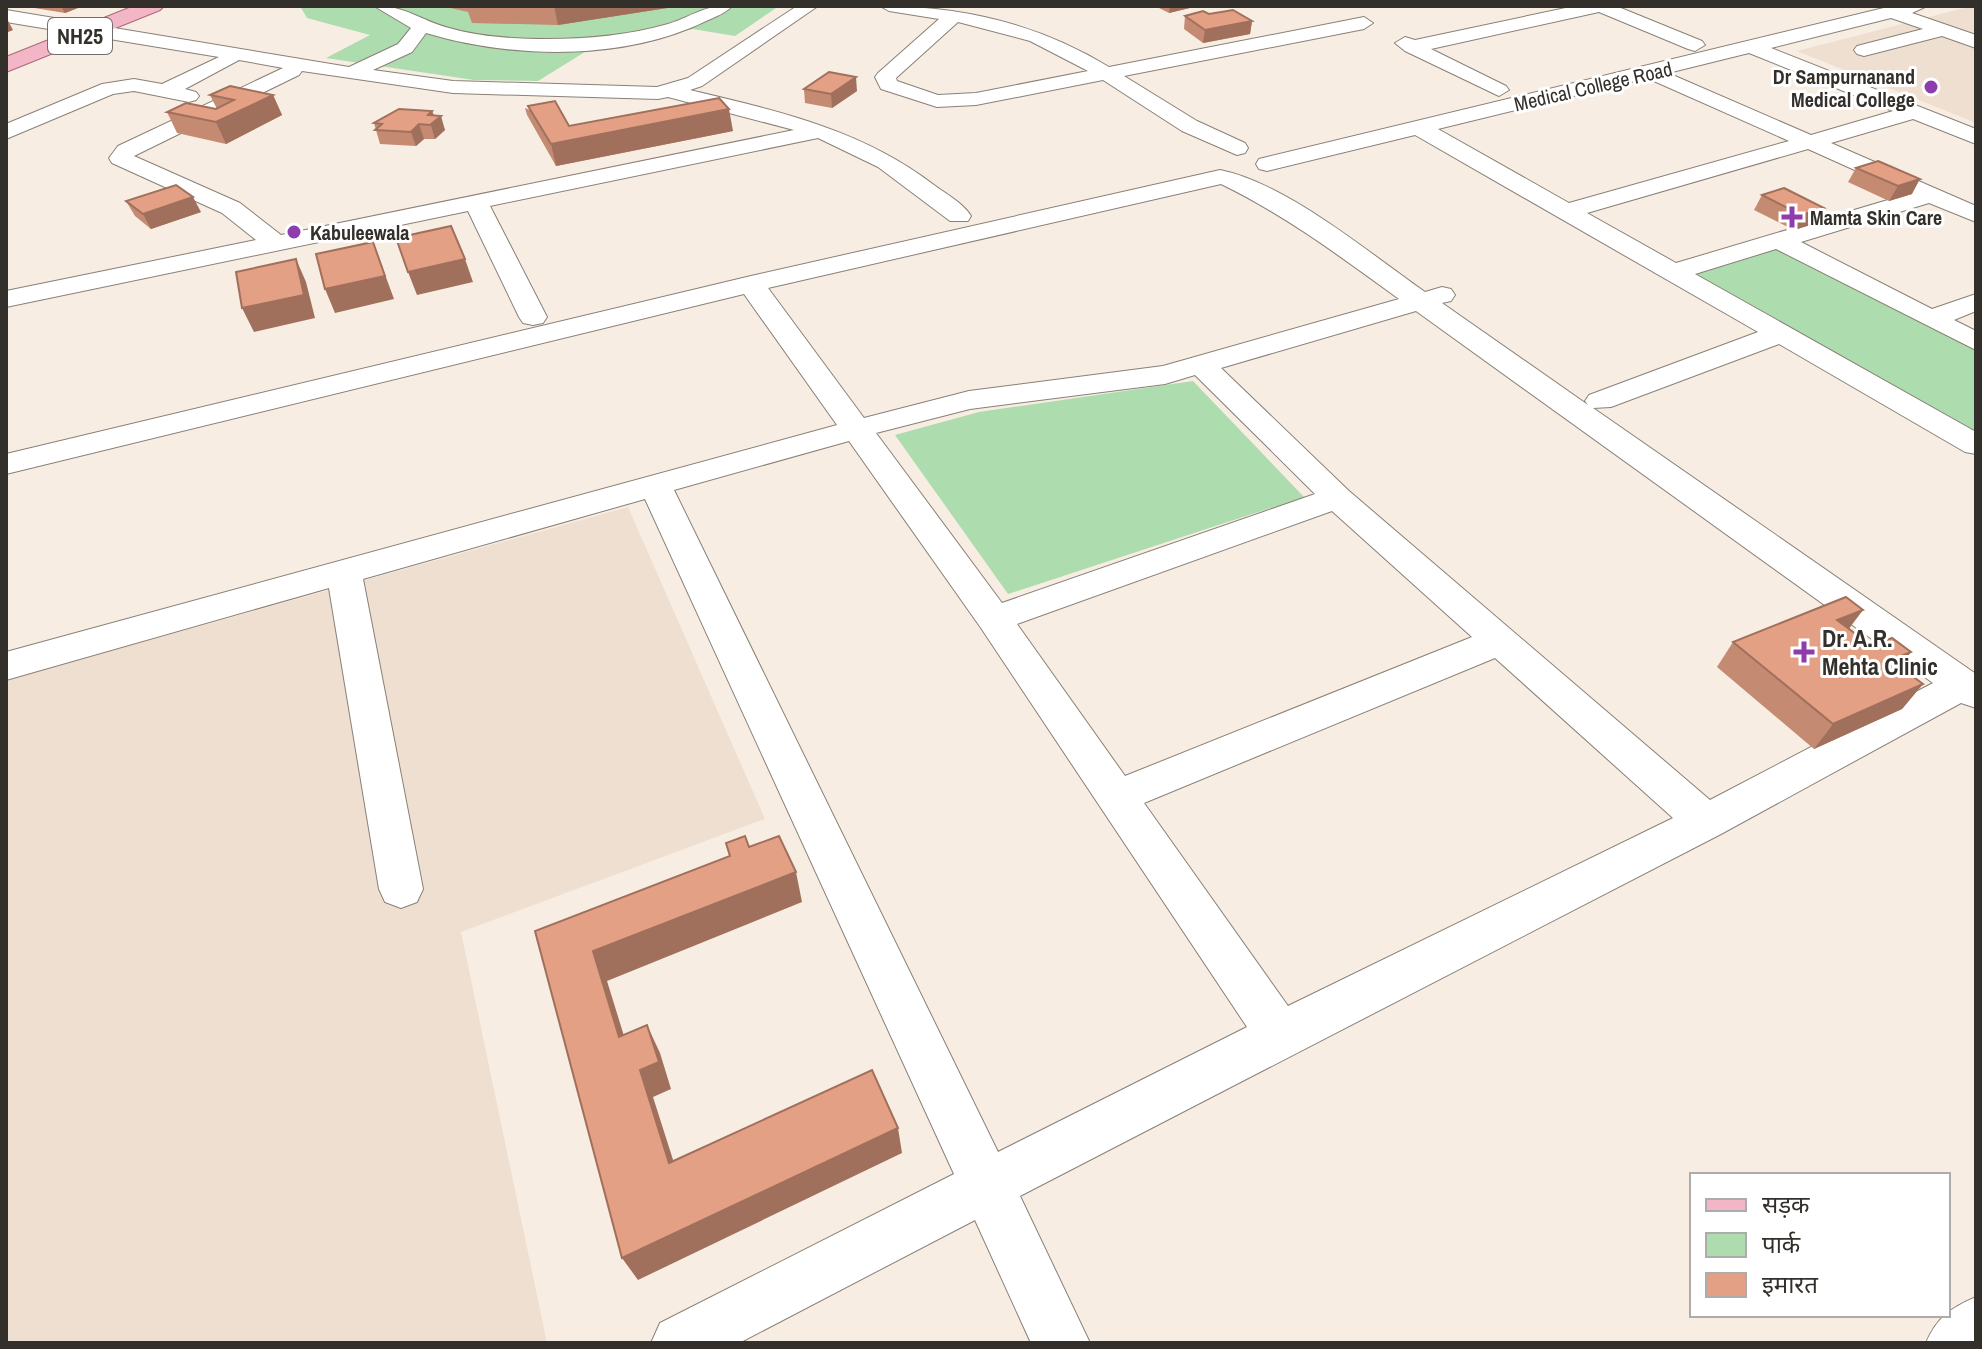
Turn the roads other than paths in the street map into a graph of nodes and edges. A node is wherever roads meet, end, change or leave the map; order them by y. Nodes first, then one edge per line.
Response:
1 (130, 6) edge
2 (153, 6) edge
3 (383, 6) edge
4 (723, 6) edge
5 (809, 6) edge
6 (826, 6) edge
7 (889, 6) edge
8 (1331, 6) edge
9 (1600, 6) edge
10 (1861, 6) edge
11 (1898, 9) edge
12 (1470, 11) dead end
13 (6, 16) edge
14 (952, 18) junction
15 (1364, 23) junction
16 (422, 26) junction
17 (1504, 27) junction
18 (75, 29) junction
19 (1943, 30) junction
20 (473, 42) junction
21 (1976, 42) edge
22 (1695, 45) junction
23 (1412, 47) junction
24 (1752, 47) junction
25 (405, 48) junction
26 (1864, 50) dead end
27 (6, 55) edge
28 (229, 60) junction
29 (6, 65) edge
30 (292, 71) junction
31 (1650, 72) junction
32 (352, 73) junction
33 (1105, 74) junction
34 (61, 85) dead end
35 (1499, 90) junction
36 (98, 91) junction
37 (165, 91) junction
38 (680, 94) junction
39 (1148, 101) junction
40 (225, 103) junction
41 (1915, 112) junction
42 (1418, 127) junction
43 (819, 131) junction
44 (6, 132) edge
45 (1976, 137) edge
46 (1809, 141) junction
47 (1254, 157) junction
48 (1195, 159) junction
49 (1224, 177) junction
50 (1930, 195) junction
51 (476, 202) junction
52 (1567, 211) junction
53 (1976, 215) edge
54 (959, 216) junction
55 (1776, 239) junction
56 (276, 243) junction
57 (1674, 272) junction
58 (751, 284) junction
59 (1432, 298) junction
60 (6, 299) edge
61 (1976, 302) edge
62 (533, 317) junction
63 (1930, 319) junction
64 (1780, 334) junction
65 (1976, 342) edge
66 (1202, 366) junction
67 (1600, 401) junction
68 (857, 429) junction
69 (6, 438) edge
70 (1976, 445) edge
71 (6, 464) edge
72 (655, 485) junction
73 (1337, 498) junction
74 (344, 572) junction
75 (994, 619) junction
76 (1500, 641) junction
77 (6, 666) edge
78 (1971, 681) edge
79 (1116, 797) junction
80 (1706, 822) junction
81 (401, 889) dead end
82 (1280, 1035) junction
83 (987, 1185) junction
84 (1976, 1326) edge
85 (680, 1343) edge
86 (1061, 1343) edge
87 (1955, 1343) edge

1 - 18 main road, NH25
2 - 18 main road, NH25
3 - 16 street
4 - 20 street
5 - 38 street
6 - 38 street
7 - 14 street
8 - 15 street
9 - 17 street
9 - 22 street
10 - 11 street
10 - 22 street, Medical College Road
11 - 19 street
11 - 24 street, Medical College Road
12 - 17 street
13 - 18 street
14 - 33 street
14 - 33 street
15 - 23 street
15 - 33 street
16 - 20 street
16 - 25 street
17 - 23 street
18 - 27 main road, NH25
18 - 28 street
18 - 29 main road, NH25
18 - 32 street
19 - 21 street
19 - 26 street
20 - 25 street
22 - 35 street, Medical College Road
23 - 35 street
24 - 31 street, Medical College Road
24 - 41 street
25 - 32 street
28 - 30 street
28 - 37 street
30 - 38 street
30 - 40 street
31 - 42 street, Medical College Road
31 - 46 street
32 - 38 street
33 - 39 street
34 - 36 street
35 - 47 street, Medical College Road
36 - 37 street
36 - 44 street
37 - 40 street
38 - 43 street
39 - 47 street
39 - 48 street
40 - 56 street
41 - 45 street
41 - 46 street
42 - 47 street, Medical College Road
42 - 52 street
43 - 51 street
43 - 54 street
46 - 50 street
46 - 52 street
47 - 48 street
47 - 49 street
47 - 59 street
48 - 49 street
48 - 54 street
49 - 58 street
49 - 59 street
50 - 53 street
50 - 55 street
51 - 56 street
51 - 62 street
52 - 57 street
54 - 62 street
55 - 57 street
55 - 63 street
56 - 60 street
57 - 64 street
58 - 68 street
58 - 71 street
59 - 66 street
59 - 67 street
59 - 78 street
61 - 63 street
62 - 69 street
63 - 65 street
64 - 67 street
64 - 70 street
66 - 68 street
66 - 73 street
67 - 78 street
68 - 72 street
68 - 75 street
72 - 74 street
72 - 83 street
73 - 75 street
73 - 76 street
74 - 77 street
74 - 81 street
75 - 79 street
76 - 79 street
76 - 80 street
78 - 80 street
79 - 82 street
80 - 82 street
82 - 83 street
83 - 85 street
83 - 86 street
84 - 87 street

